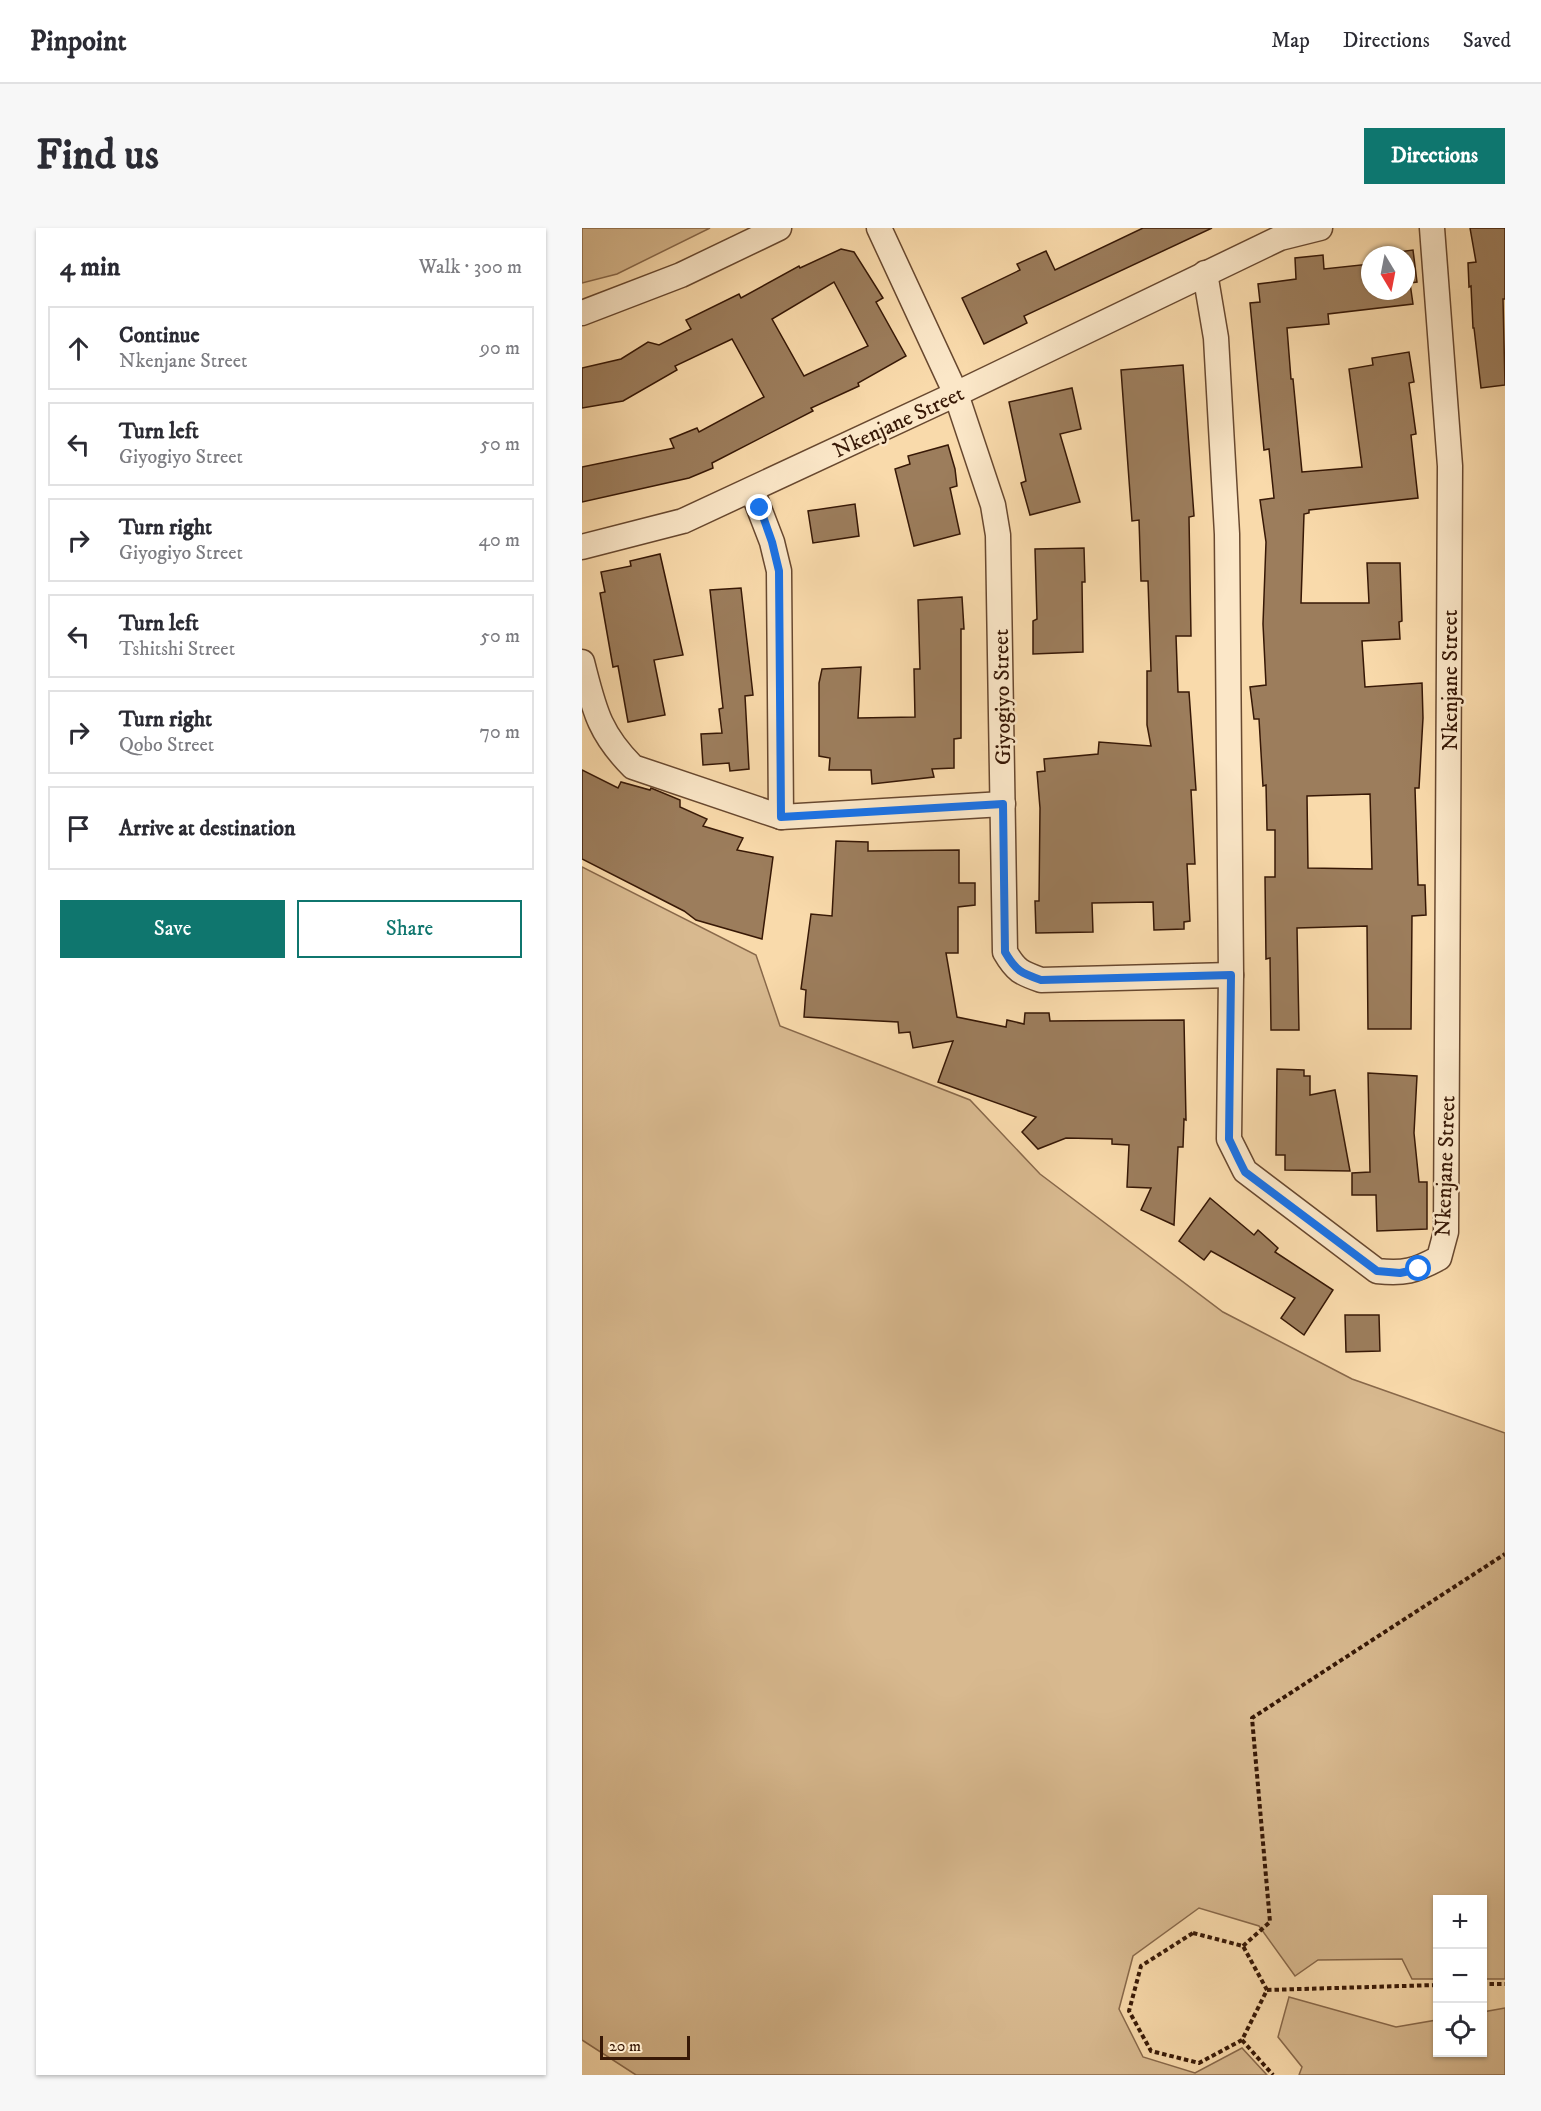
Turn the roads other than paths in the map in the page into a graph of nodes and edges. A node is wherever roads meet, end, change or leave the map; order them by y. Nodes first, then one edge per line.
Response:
1 (779, 228) edge
2 (879, 228) edge
3 (1320, 228) edge
4 (1432, 228) edge
5 (1205, 273) junction
6 (582, 313) edge
7 (956, 394) junction
8 (752, 490) junction
9 (582, 547) edge
10 (582, 662) edge
11 (1003, 804) junction
12 (781, 817) junction
13 (1231, 975) junction

1 - 6 street
2 - 7 street, Giyogiyo Street
3 - 5 street, Nkenjane Street
4 - 13 street, Nkenjane Street
5 - 7 street, Nkenjane Street
5 - 13 street, Nkenjane Street
7 - 8 street, Nkenjane Street
7 - 11 street, Giyogiyo Street
8 - 9 street, Nkenjane Street
8 - 12 street
10 - 12 street
11 - 12 street
11 - 13 street, Giyogiyo Street

